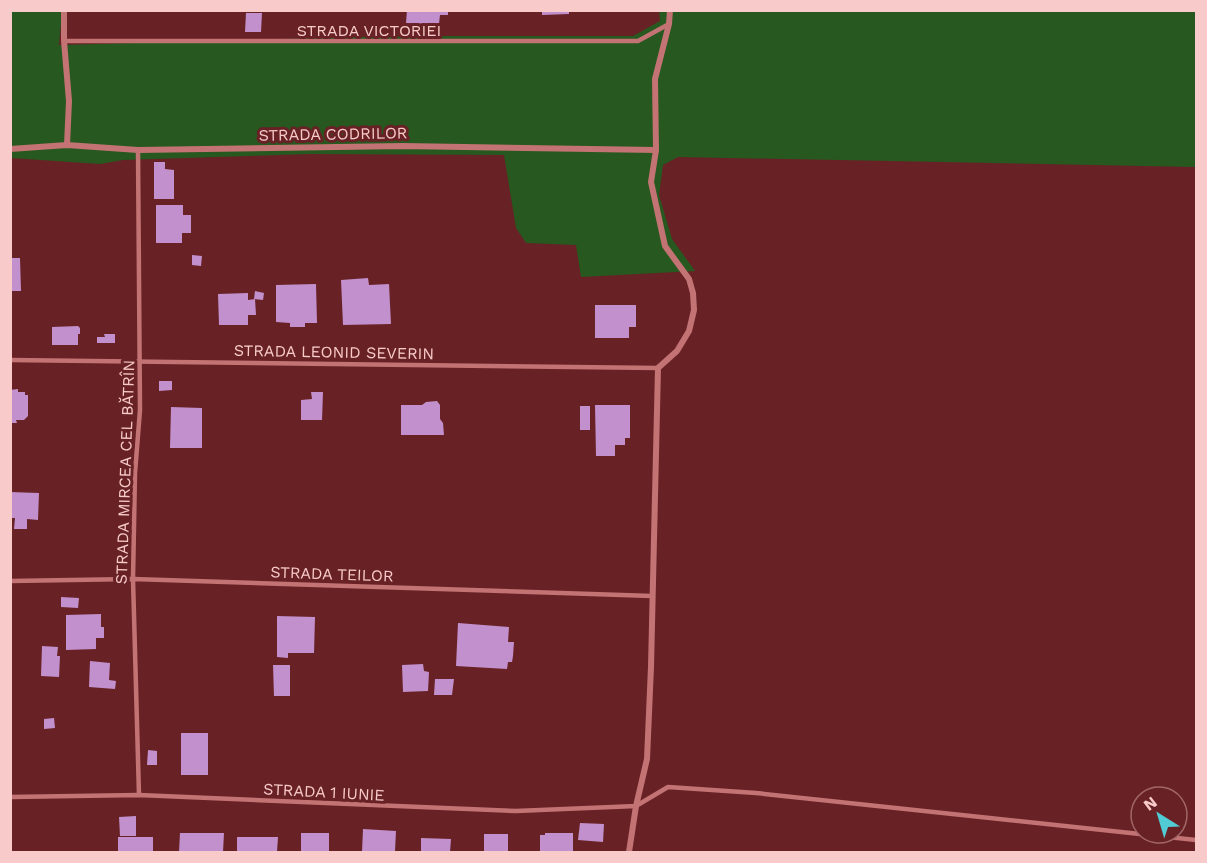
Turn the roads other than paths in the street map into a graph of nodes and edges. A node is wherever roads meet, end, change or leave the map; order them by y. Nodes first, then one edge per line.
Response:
1 (64, 10) edge
2 (670, 10) edge
3 (669, 24) junction
4 (64, 41) junction
5 (67, 145) junction
6 (10, 149) edge
7 (138, 150) junction
8 (656, 150) junction
9 (10, 360) edge
10 (140, 361) junction
11 (658, 368) junction
12 (133, 579) junction
13 (10, 581) edge
14 (652, 596) junction
15 (139, 795) junction
16 (10, 797) edge
17 (636, 806) junction
18 (1197, 840) edge
19 (629, 852) edge

1 - 4 street
2 - 3 street
3 - 4 lane, STRADA VICTORIEI
3 - 8 street
4 - 5 street
5 - 6 street, STRADA CODRILOR
5 - 7 street, STRADA CODRILOR
7 - 8 street, STRADA CODRILOR
7 - 10 lane, STRADA MIRCEA CEL BĂTRÎN
8 - 11 street
9 - 10 lane, STRADA LEONID SEVERIN
10 - 11 lane, STRADA LEONID SEVERIN
10 - 12 lane, STRADA MIRCEA CEL BĂTRÎN
11 - 14 street
12 - 13 lane, STRADA TEILOR
12 - 14 lane, STRADA TEILOR
12 - 15 lane, STRADA MIRCEA CEL BĂTRÎN
14 - 17 street
15 - 16 lane, STRADA 1 IUNIE
15 - 17 lane, STRADA 1 IUNIE
17 - 18 lane
17 - 19 street

